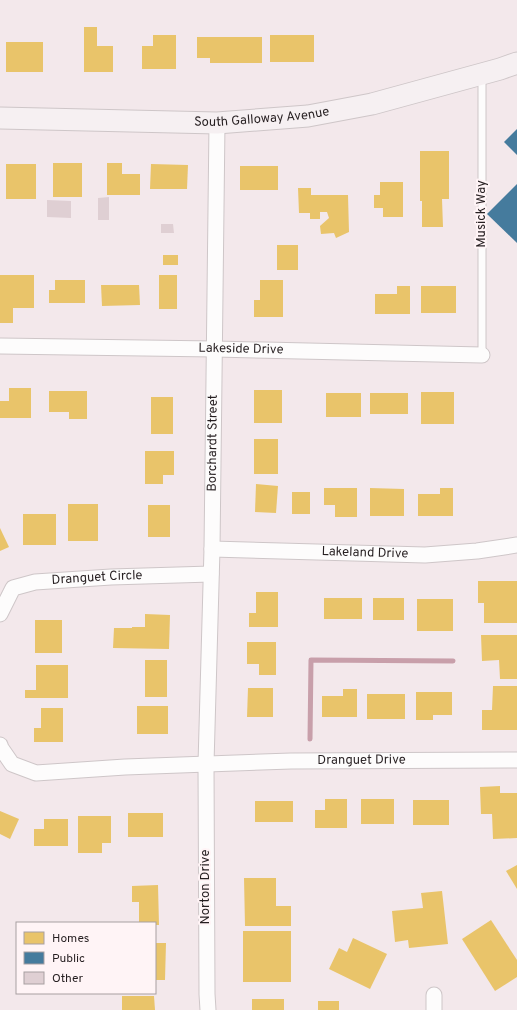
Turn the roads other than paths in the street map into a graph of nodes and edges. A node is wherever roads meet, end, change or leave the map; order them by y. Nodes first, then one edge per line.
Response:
1 (517, 63) edge
2 (482, 74) junction
3 (0, 118) edge
4 (217, 123) junction
5 (0, 346) edge
6 (215, 349) junction
7 (482, 355) joint
8 (517, 545) edge
9 (212, 550) junction
10 (212, 574) junction
11 (0, 614) edge
12 (0, 745) edge
13 (517, 760) edge
14 (206, 764) junction
15 (434, 995) dead end
16 (208, 1010) edge
17 (434, 1010) edge

1 - 2 main road, South Galloway Avenue
2 - 4 main road, South Galloway Avenue
2 - 7 lane, Musick Way
3 - 4 main road, South Galloway Avenue
4 - 6 street, Borchardt Street
5 - 6 street, Lakeside Drive
6 - 7 street, Lakeside Drive
6 - 9 street, Borchardt Street
8 - 9 street, Lakeland Drive
9 - 10 street, Borchardt Street
10 - 11 street, Dranguet Circle
10 - 14 street, Borchardt Street
12 - 14 street
13 - 14 street, Dranguet Drive
14 - 16 street, Norton Drive
15 - 17 street

